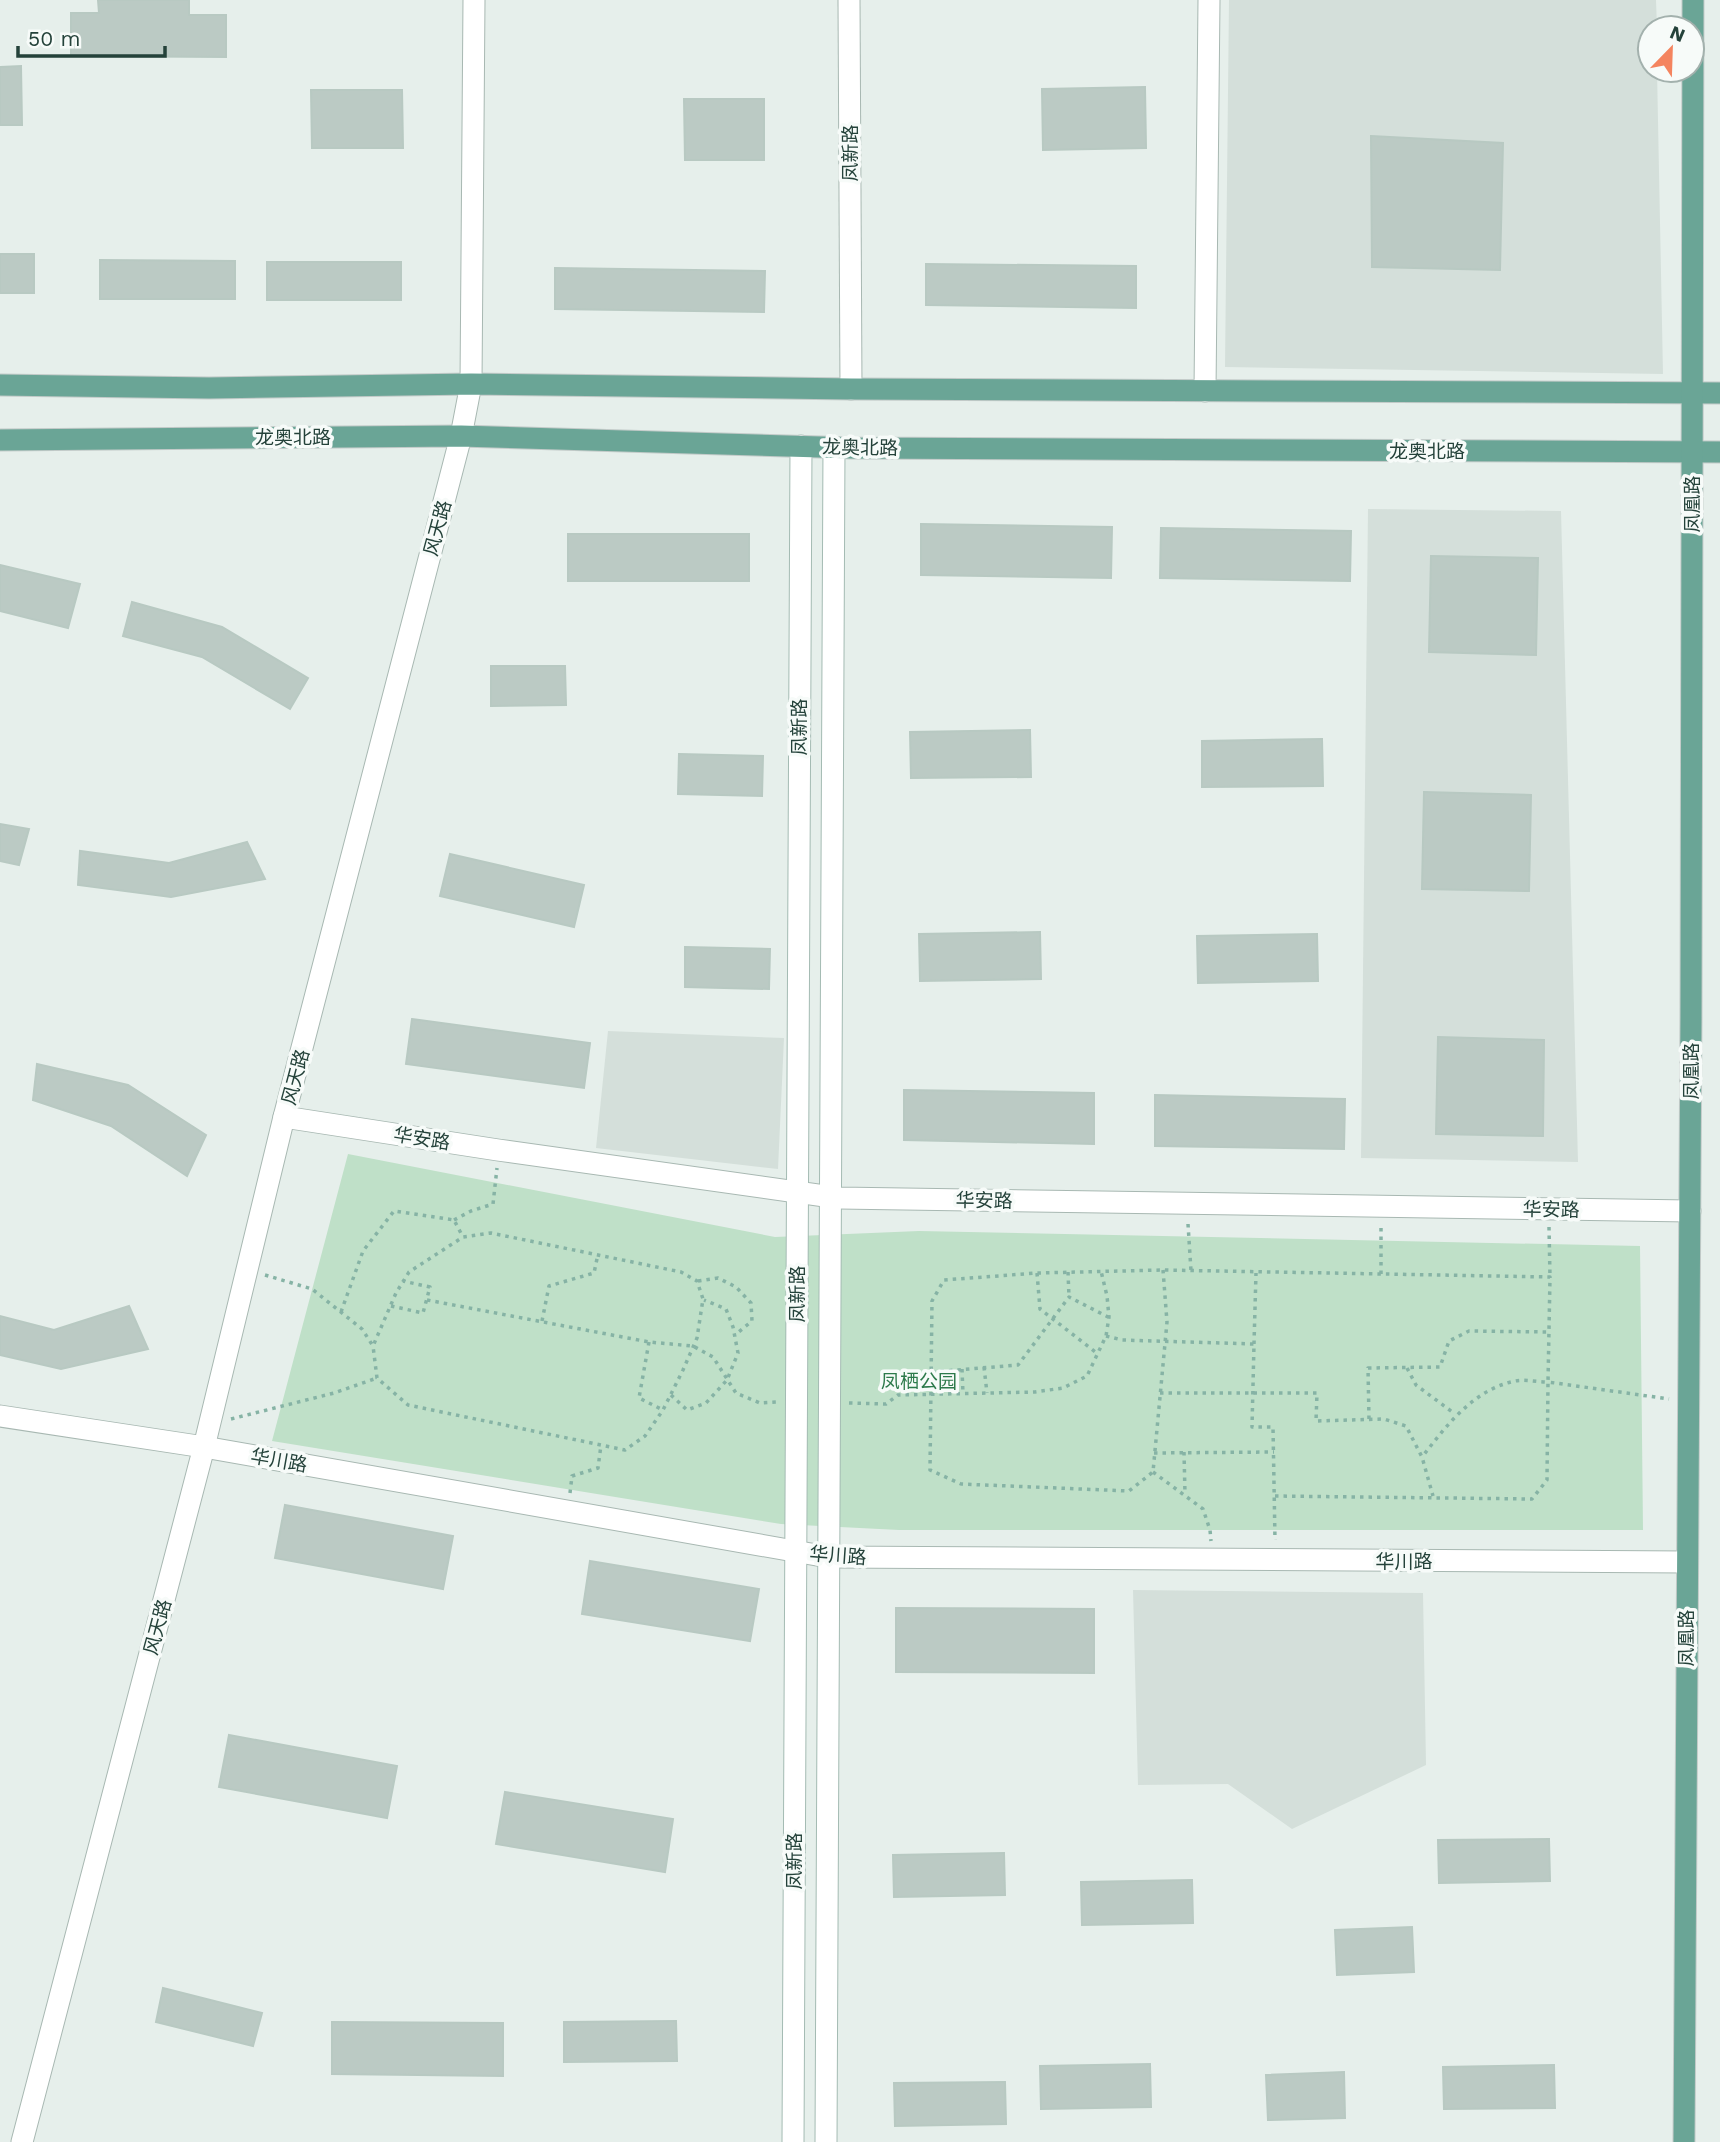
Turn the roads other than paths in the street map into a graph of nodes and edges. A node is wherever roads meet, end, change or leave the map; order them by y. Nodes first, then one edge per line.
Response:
1 (474, 0) edge
2 (849, 0) edge
3 (1209, 0) edge
4 (1693, 0) edge
5 (471, 384) junction
6 (0, 385) edge
7 (850, 389) junction
8 (1205, 391) junction
9 (1720, 393) edge
10 (1693, 394) junction
11 (461, 436) junction
12 (0, 440) edge
13 (800, 446) junction
14 (834, 447) junction
15 (1692, 452) junction
16 (1720, 452) edge
17 (284, 1117) junction
18 (797, 1192) junction
19 (830, 1196) junction
20 (1690, 1211) junction
21 (0, 1416) edge
22 (204, 1447) junction
23 (795, 1552) junction
24 (828, 1557) junction
25 (1687, 1562) junction
26 (22, 2142) edge
27 (793, 2142) edge
28 (826, 2142) edge
29 (1684, 2142) edge

1 - 5 street, 风天路
2 - 7 street, 凤新路
3 - 8 street
4 - 10 main road, 凤凰路
5 - 6 main road
5 - 7 main road
5 - 11 street, 风天路
7 - 8 main road
8 - 10 main road
9 - 10 main road
10 - 15 main road, 凤凰路
11 - 12 main road, 龙奥北路
11 - 13 main road, 龙奥北路
11 - 17 street, 风天路
13 - 14 main road, 龙奥北路
13 - 18 street, 凤新路
14 - 15 main road, 龙奥北路
14 - 19 street
15 - 16 main road, 龙奥北路
15 - 20 main road, 凤凰路
17 - 18 street, 华安路
17 - 22 street, 风天路
18 - 19 street, 华安路
18 - 23 street, 凤新路
19 - 20 street, 华安路
19 - 24 street
20 - 25 main road, 凤凰路
21 - 22 street, 华川路
22 - 23 street, 华川路
22 - 26 street, 风天路
23 - 24 street, 华川路
23 - 27 street, 凤新路
24 - 25 street, 华川路
24 - 28 street
25 - 29 main road, 凤凰路

